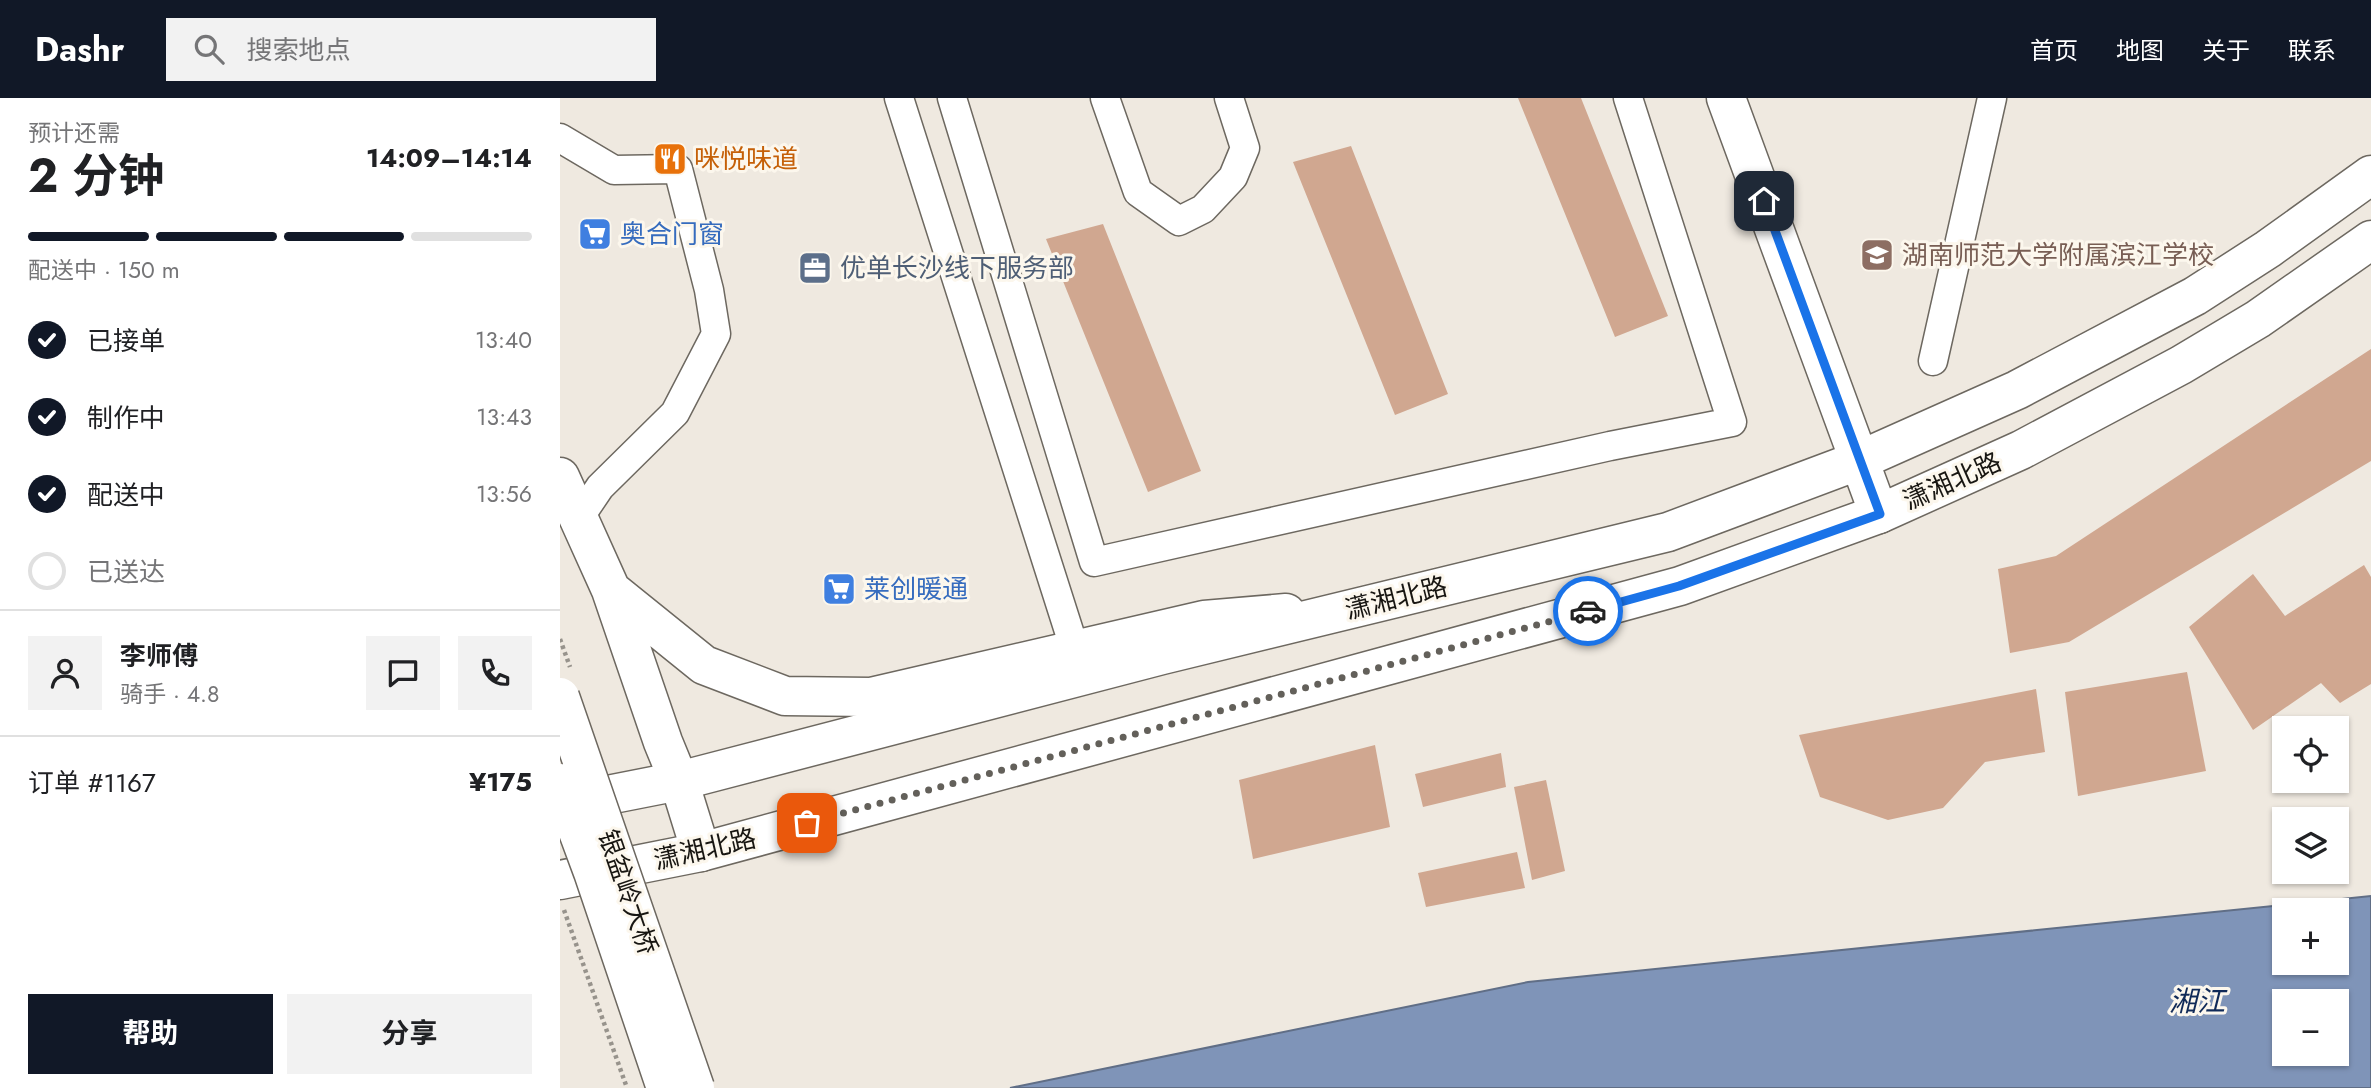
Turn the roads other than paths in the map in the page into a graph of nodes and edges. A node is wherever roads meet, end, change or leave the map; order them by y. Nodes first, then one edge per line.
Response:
1 (899, 98) edge
2 (952, 98) edge
3 (1105, 98) edge
4 (1230, 98) edge
5 (1628, 98) edge
6 (1726, 98) edge
7 (1992, 98) edge
8 (560, 138) edge
9 (2371, 175) edge
10 (2371, 240) edge
11 (1933, 361) dead end
12 (1860, 460) junction
13 (560, 477) edge
14 (1880, 514) junction
15 (579, 518) junction
16 (611, 590) junction
17 (1365, 605) junction
18 (1075, 650) junction
19 (560, 697) edge
20 (679, 781) junction
21 (560, 783) edge
22 (560, 804) edge
23 (701, 852) junction
24 (560, 880) edge
25 (666, 1088) edge
26 (695, 1088) edge

1 - 18 street
2 - 5 street
3 - 4 street
6 - 12 main road
7 - 11 street
8 - 15 street
9 - 12 main road, 潇湘北路
10 - 14 main road, 潇湘北路
12 - 14 main road
12 - 17 main road, 潇湘北路
13 - 15 main road
14 - 23 main road, 潇湘北路
15 - 16 main road
16 - 18 main road
16 - 20 main road
17 - 18 main road
17 - 20 main road, 潇湘北路
19 - 26 main road, 银盆岭大桥, bridge
20 - 22 main road, 潇湘北路
20 - 23 main road
21 - 25 main road, 银盆岭大桥, bridge
23 - 24 main road, 潇湘北路

